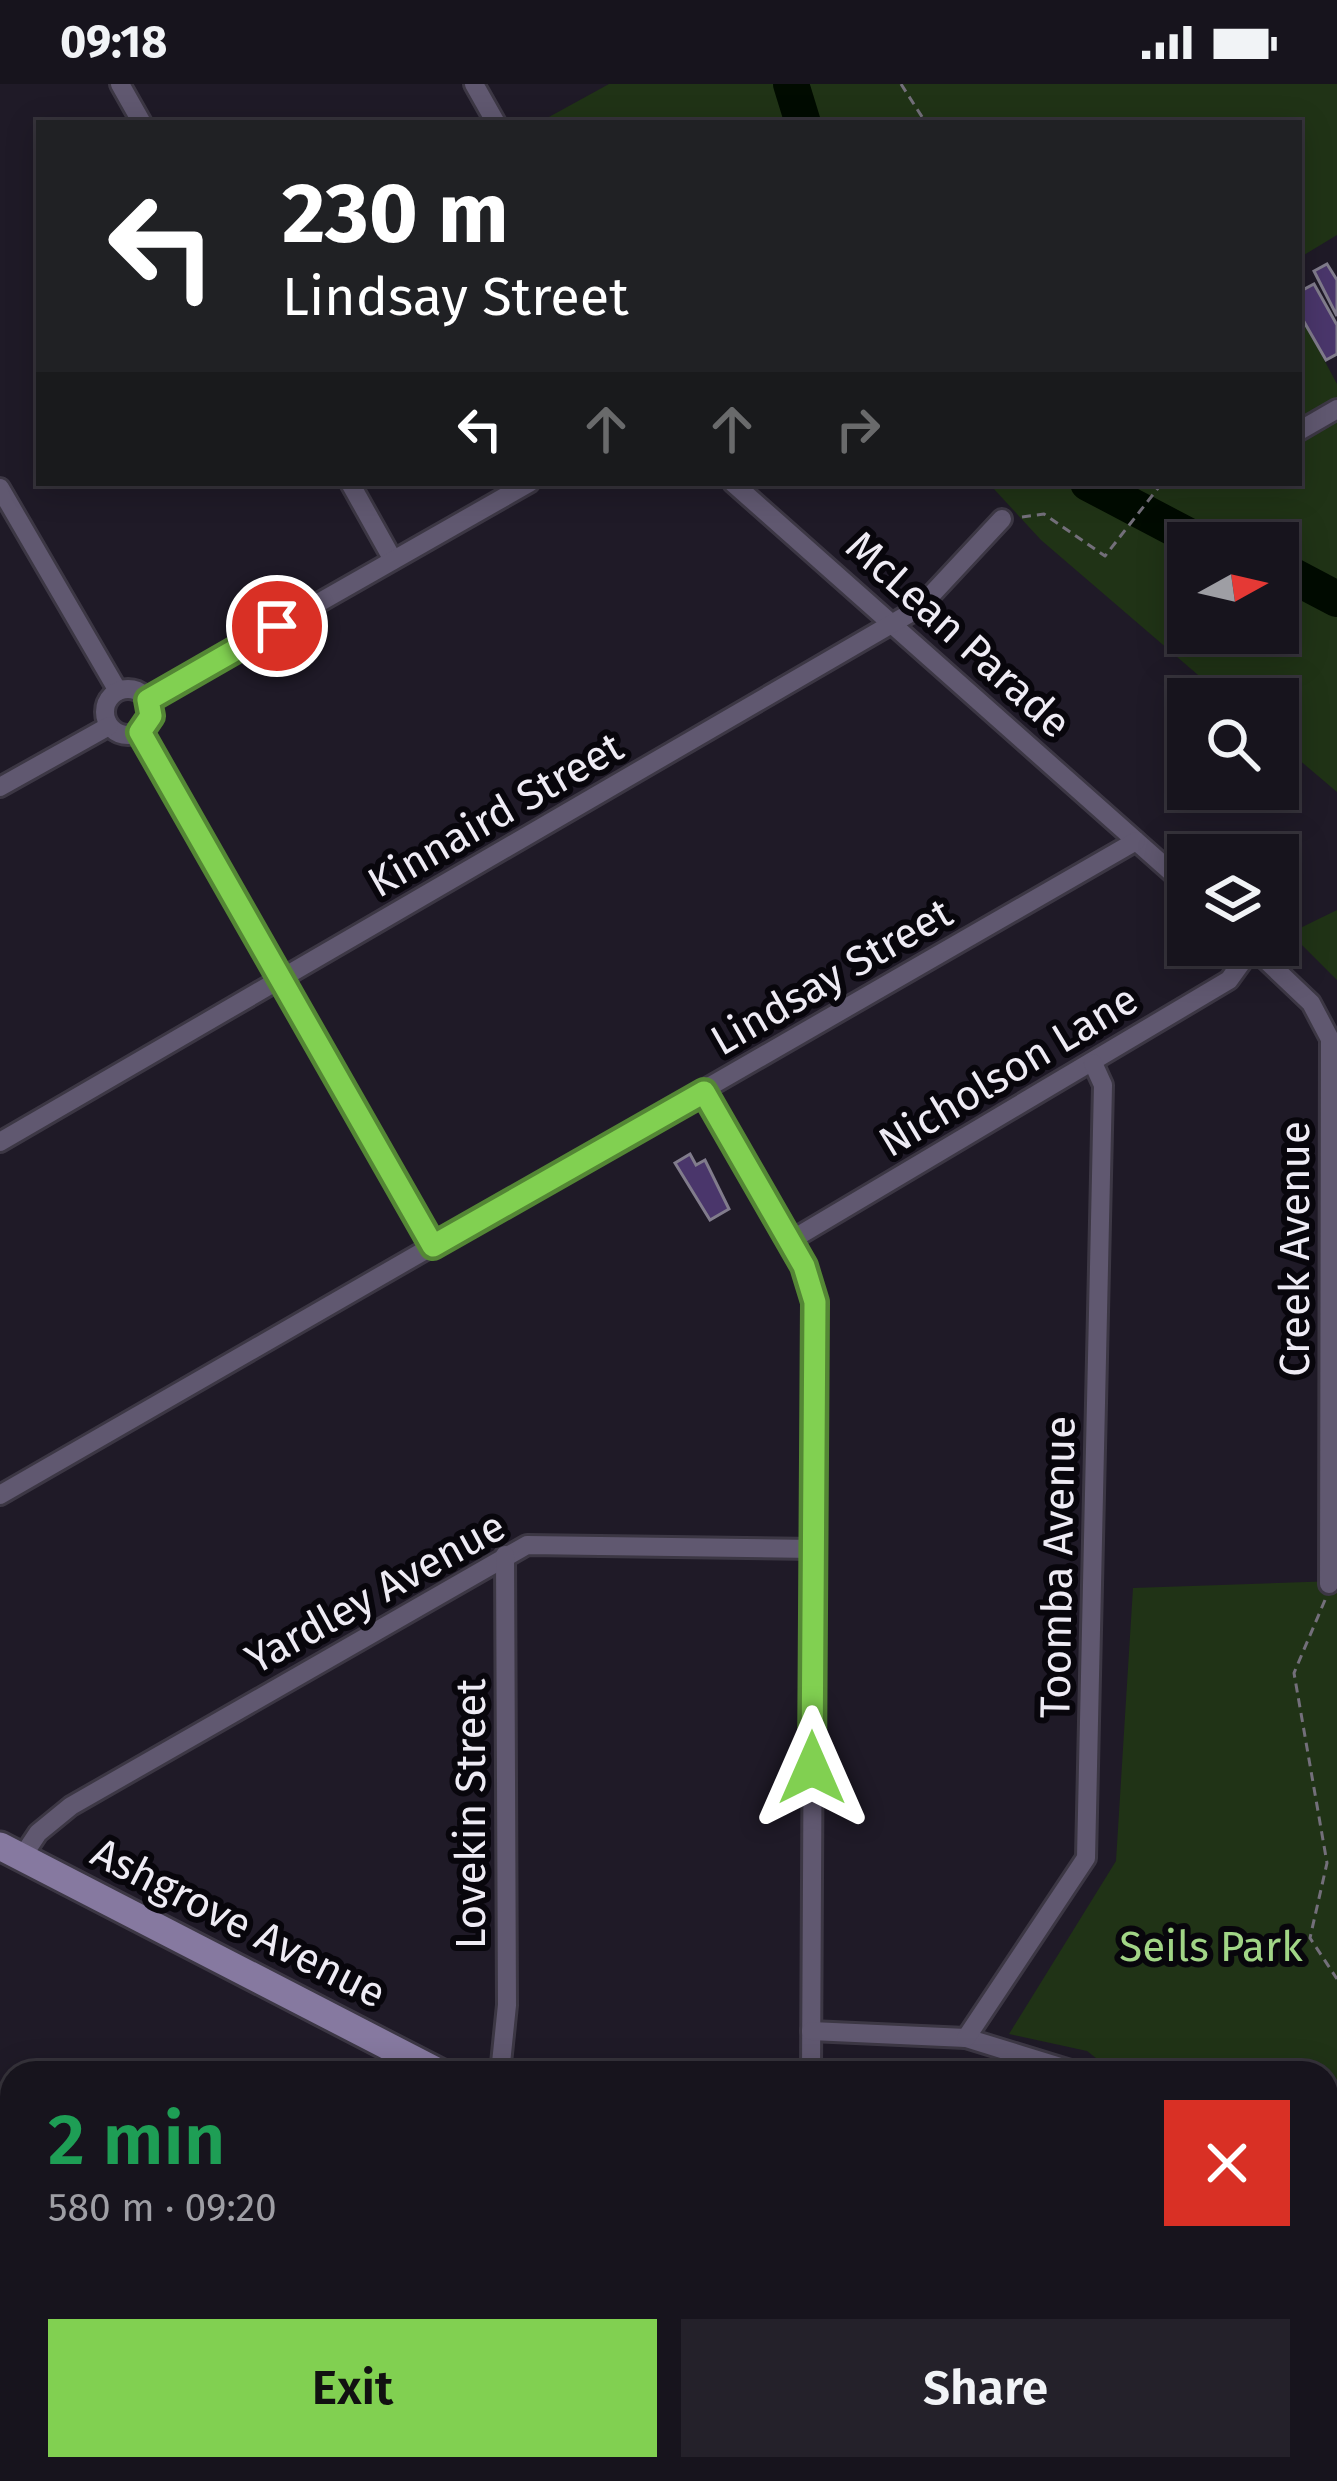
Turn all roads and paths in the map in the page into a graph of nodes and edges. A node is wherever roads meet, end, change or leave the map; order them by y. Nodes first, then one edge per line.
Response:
1 (120, 84) edge
2 (473, 84) edge
3 (901, 84) edge
4 (140, 120) edge
5 (494, 120) edge
6 (924, 120) edge
7 (1337, 409) edge
8 (1302, 429) edge
9 (352, 486) edge
10 (524, 486) edge
11 (736, 486) edge
12 (1160, 486) edge
13 (0, 488) edge
14 (1002, 519) joint
15 (393, 560) junction
16 (894, 622) junction
17 (118, 691) junction
18 (148, 700) junction
19 (109, 726) junction
20 (140, 732) junction
21 (0, 787) edge
22 (1136, 841) junction
23 (1167, 868) edge
24 (1238, 966) edge
25 (1272, 966) edge
26 (282, 979) junction
27 (1093, 1064) junction
28 (704, 1092) junction
29 (0, 1142) edge
30 (788, 1241) junction
31 (433, 1246) junction
32 (0, 1495) edge
33 (814, 1549) junction
34 (505, 1555) junction
35 (1330, 1584) joint
36 (11, 1851) edge
37 (1337, 1979) edge
38 (811, 2031) junction
39 (966, 2038) junction
40 (417, 2061) edge
41 (501, 2061) edge
42 (811, 2061) edge
43 (1041, 2061) edge

1 - 4 street
2 - 5 street
3 - 6 path
7 - 8 street
9 - 15 street
10 - 15 street
11 - 16 street, McLean Parade
12 - 14 path
13 - 17 street
14 - 16 street, Kinnaird Street
15 - 18 street
16 - 22 street, McLean Parade
16 - 26 street, Kinnaird Street
17 - 18 street
17 - 19 street
18 - 20 street
19 - 20 street
19 - 21 street
20 - 26 street
22 - 23 street
22 - 28 street, Lindsay Street
24 - 27 street, Nicholson Lane
25 - 35 street, Creek Avenue
26 - 29 street, Kinnaird Street
26 - 31 street
27 - 30 street, Nicholson Lane
27 - 39 street, Toomba Avenue
28 - 30 street
28 - 31 street, Lindsay Street
30 - 33 street
31 - 32 street, Lindsay Street
33 - 34 street, Yardley Avenue
33 - 38 street
34 - 36 street, Yardley Avenue
34 - 41 street, Lovekin Street
35 - 37 path
36 - 40 main road, Ashgrove Avenue
38 - 39 street
38 - 42 street
39 - 43 street

